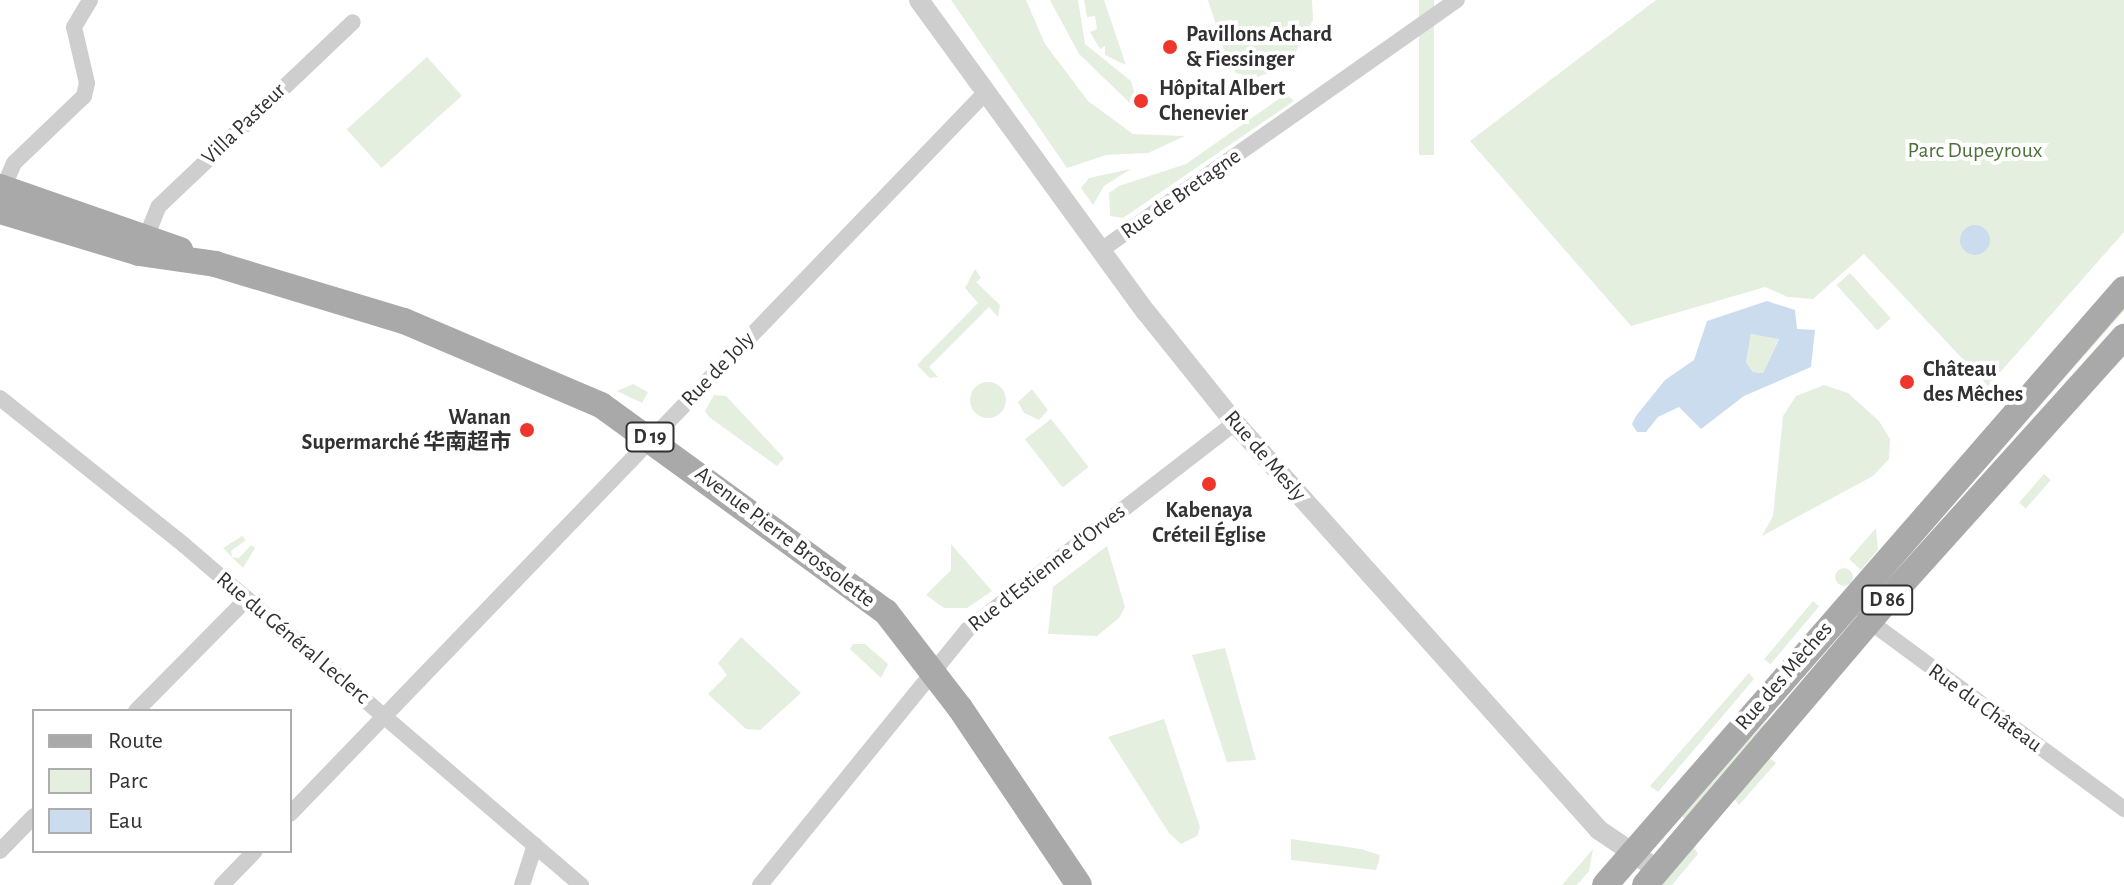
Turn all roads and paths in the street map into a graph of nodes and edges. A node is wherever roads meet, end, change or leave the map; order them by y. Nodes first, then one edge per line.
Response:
1 (90, 0) edge
2 (919, 0) edge
3 (1457, 0) edge
4 (353, 22) dead end
5 (985, 93) junction
6 (1, 196) edge
7 (147, 235) junction
8 (1101, 250) junction
9 (201, 260) junction
10 (2124, 289) edge
11 (2124, 337) edge
12 (0, 398) edge
13 (1235, 423) junction
14 (651, 438) junction
15 (247, 599) junction
16 (1848, 604) junction
17 (1869, 622) junction
18 (934, 671) junction
19 (138, 709) edge
20 (385, 714) junction
21 (2124, 809) edge
22 (292, 812) edge
23 (32, 818) edge
24 (535, 845) junction
25 (0, 851) edge
26 (253, 853) edge
27 (1633, 853) junction
28 (1652, 878) edge
29 (222, 885) edge
30 (522, 885) edge
31 (581, 885) edge
32 (760, 885) edge
33 (1079, 885) edge
34 (1605, 885) edge

1 - 6 street
2 - 5 street, Rue de Mesly
3 - 8 street, Rue de Bretagne
4 - 7 street, Villa Pasteur
5 - 8 street, Rue de Mesly
5 - 14 street, Rue de Joly
6 - 7 main road, Avenue Pierre Brossolette / D 19
6 - 9 main road, Avenue Pierre Brossolette / D 19
7 - 9 main road, Avenue Pierre Brossolette / D 19
8 - 13 street, Rue de Mesly
9 - 14 main road, Avenue Pierre Brossolette / D 19
10 - 16 main road, Rue des Mèches / D 86
11 - 17 main road, Rue des Mèches / D 86
12 - 15 street, Rue du Général Leclerc
13 - 18 street, Rue d'Estienne d'Orves
13 - 27 street, Rue de Mesly
14 - 18 main road, Avenue Pierre Brossolette / D 19
14 - 20 street, Rue de Joly
15 - 19 street
15 - 20 street, Rue du Général Leclerc
16 - 17 street, Rue du Château
16 - 27 main road, Rue des Mèches / D 86
17 - 21 street, Rue du Château
17 - 28 main road, Rue des Mèches / D 86
18 - 32 street, Rue d'Estienne d'Orves
18 - 33 main road, Avenue Pierre Brossolette / D 19
20 - 22 street, Rue de Joly
20 - 24 street, Rue du Général Leclerc
23 - 25 street
24 - 30 street
24 - 31 street, Rue du Général Leclerc
26 - 29 street
27 - 28 street, Rue de Mesly
27 - 34 main road, Rue des Mèches / D 86

